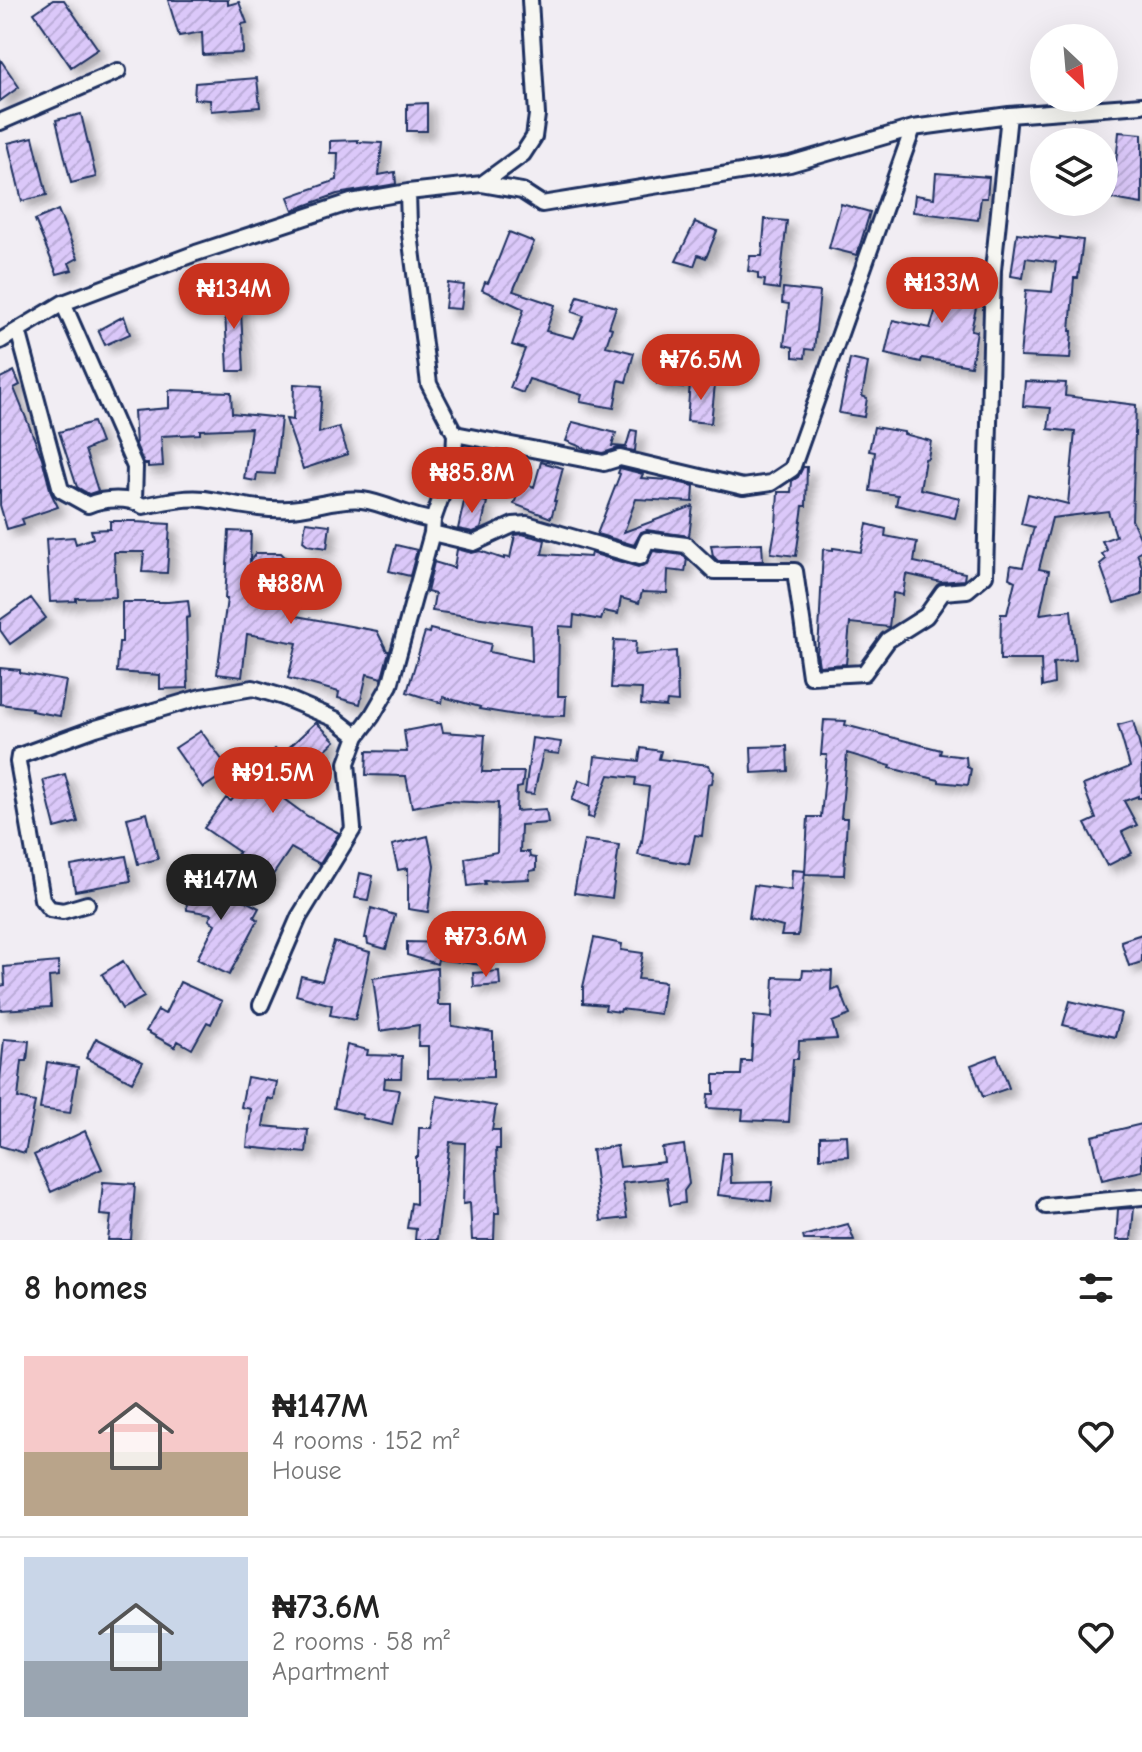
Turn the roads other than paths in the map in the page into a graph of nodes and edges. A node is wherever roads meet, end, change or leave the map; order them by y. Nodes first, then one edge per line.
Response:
1 (530, 0) edge
2 (118, 71) dead end
3 (1142, 105) edge
4 (1009, 115) junction
5 (0, 122) edge
6 (913, 128) junction
7 (482, 184) junction
8 (408, 192) junction
9 (63, 303) junction
10 (18, 330) junction
11 (0, 341) edge
12 (455, 434) junction
13 (134, 500) junction
14 (433, 527) junction
15 (357, 736) junction
16 (87, 904) dead end
17 (261, 1005) dead end
18 (1142, 1197) edge
19 (1046, 1206) dead end

1 - 7 street
2 - 5 street
3 - 4 street
4 - 6 street
4 - 14 street
6 - 7 street
6 - 12 street
7 - 8 street
8 - 9 street
8 - 12 street
9 - 10 street
9 - 13 street
10 - 11 street
10 - 13 street
12 - 14 street
13 - 14 street
14 - 15 street
15 - 16 street
15 - 17 street
18 - 19 street

